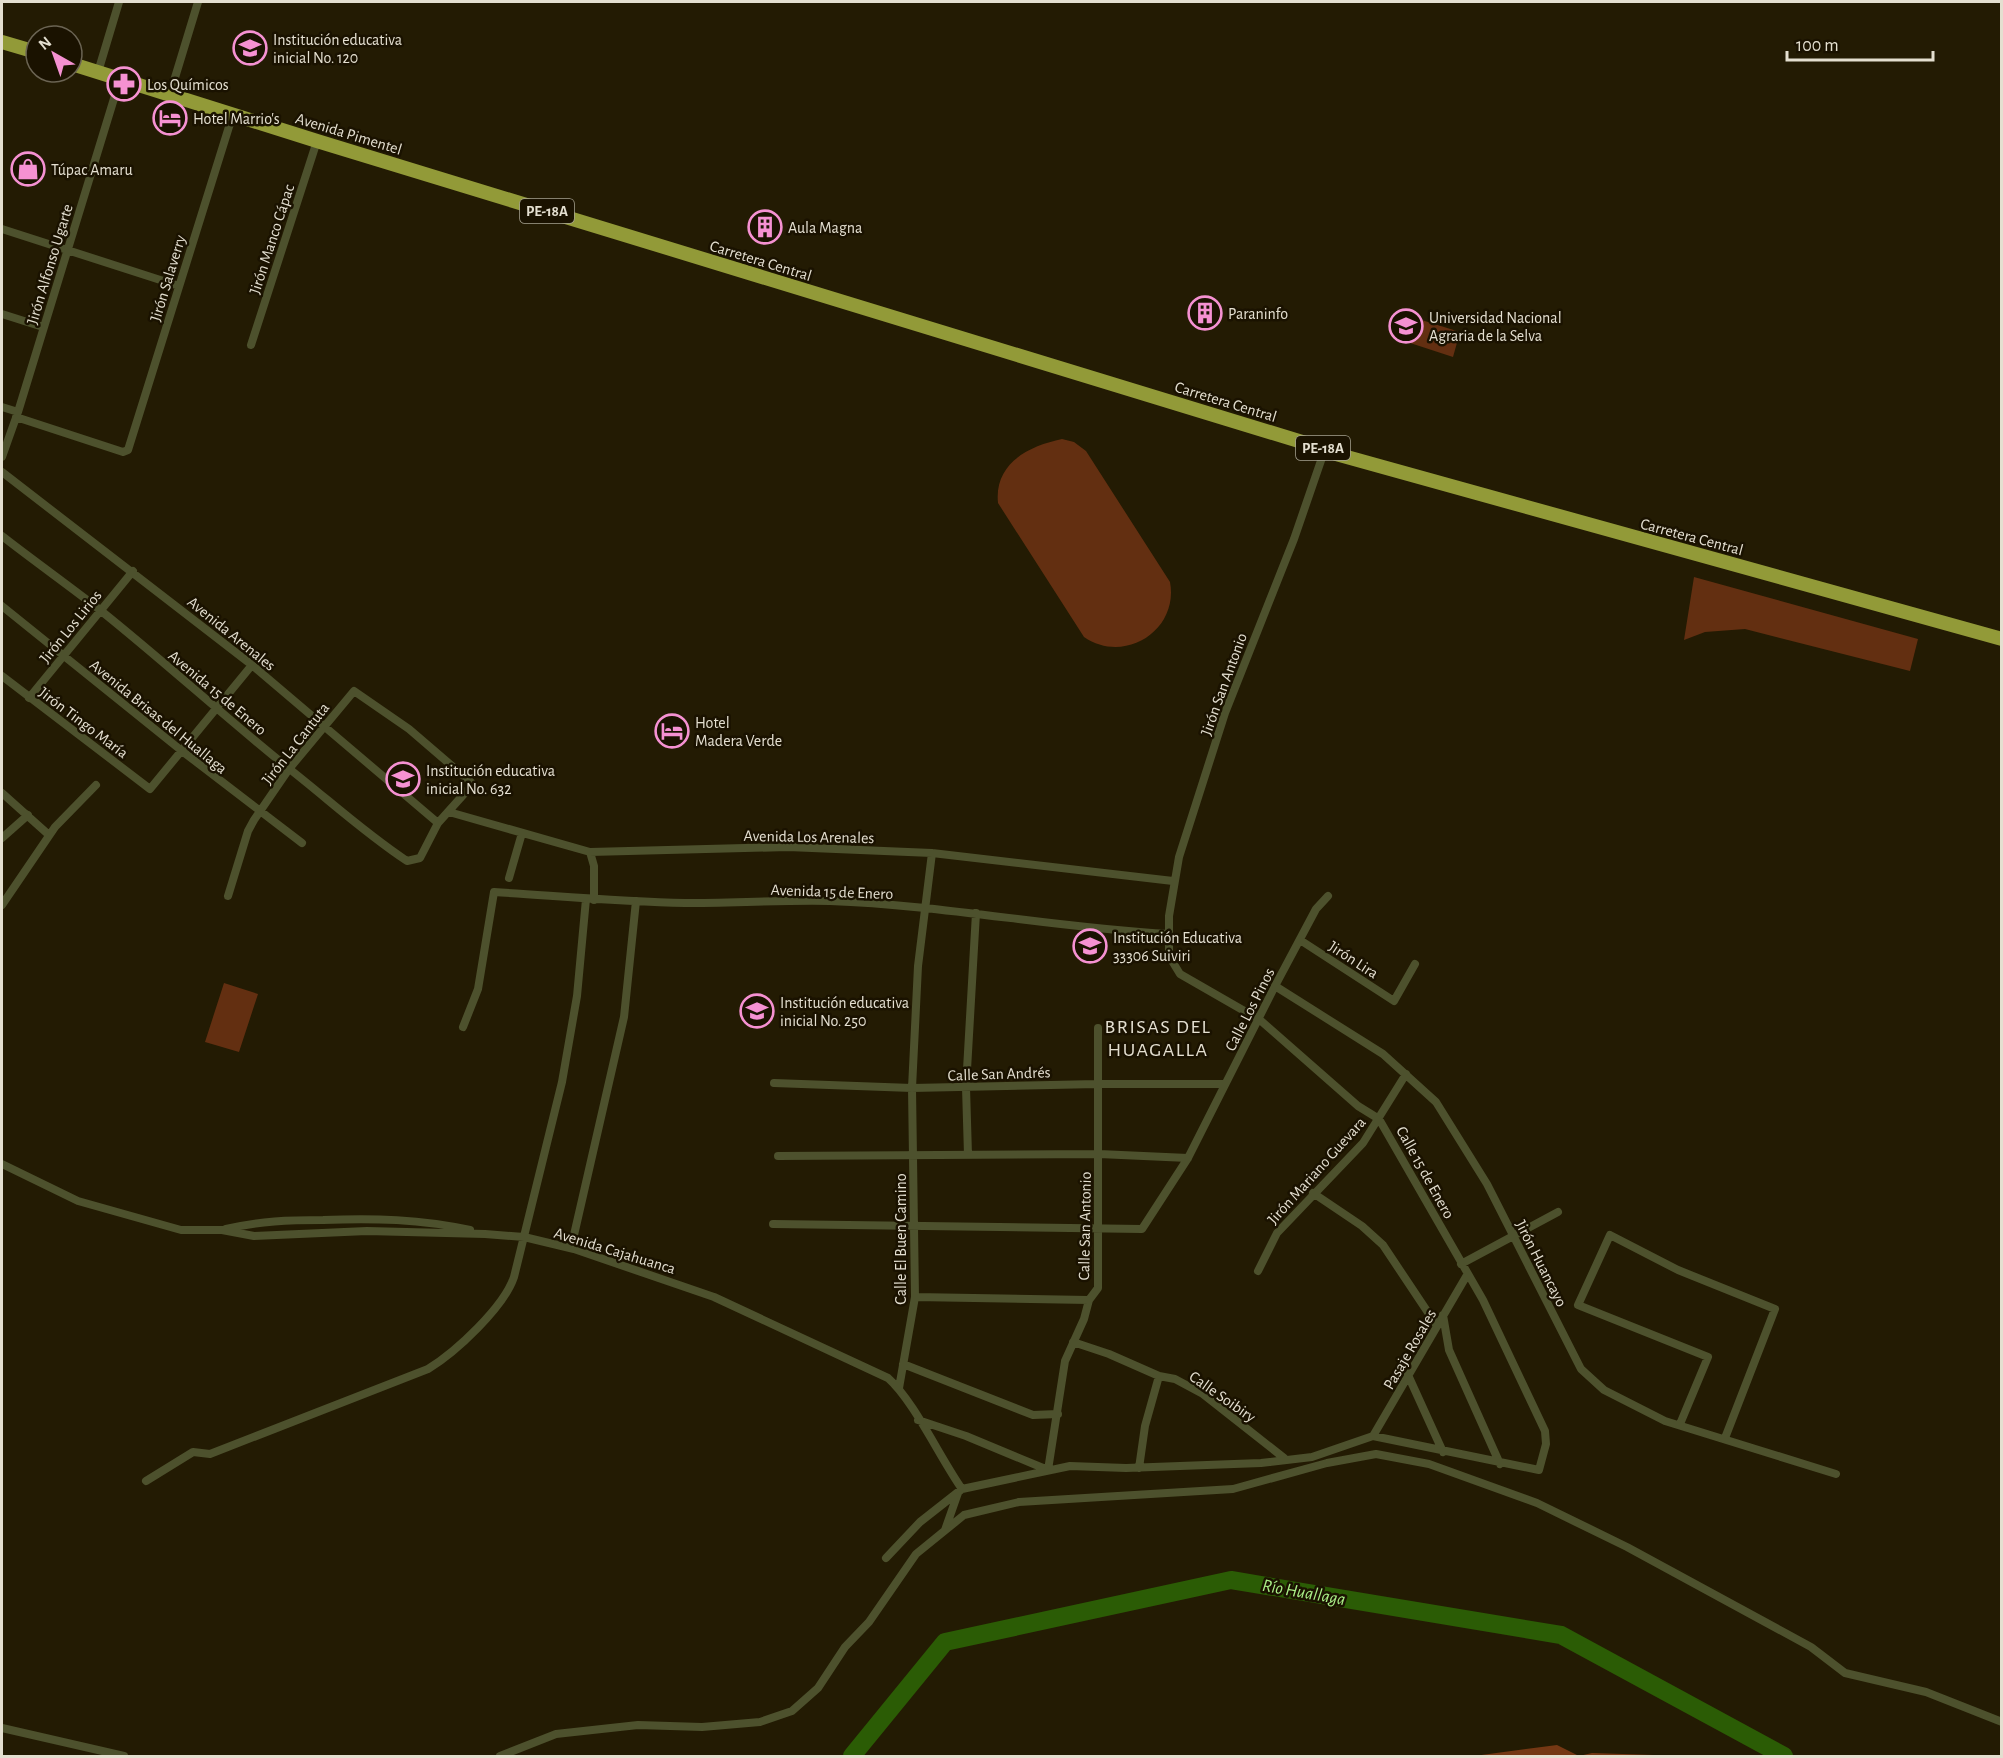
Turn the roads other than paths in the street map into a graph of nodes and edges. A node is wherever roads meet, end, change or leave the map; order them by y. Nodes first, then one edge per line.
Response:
1 (119, 2) edge
2 (198, 2) edge
3 (2, 42) edge
4 (24, 48) edge
5 (84, 68) edge
6 (98, 72) junction
7 (120, 79) junction
8 (170, 94) junction
9 (233, 114) junction
10 (317, 141) junction
11 (445, 179) joint
12 (2, 229) edge
13 (67, 250) junction
14 (179, 286) junction
15 (2, 314) edge
16 (43, 327) junction
17 (251, 345) dead end
18 (2, 407) edge
19 (17, 414) junction
20 (1325, 449) junction
21 (2, 457) edge
22 (2, 472) edge
23 (2, 536) edge
24 (133, 571) junction
25 (2, 606) edge
26 (100, 610) junction
27 (2001, 639) edge
28 (63, 656) junction
29 (252, 665) junction
30 (2, 676) edge
31 (29, 698) junction
32 (217, 711) junction
33 (324, 727) junction
34 (182, 751) junction
35 (289, 769) junction
36 (96, 785) dead end
37 (2, 793) edge
38 (260, 812) junction
39 (449, 812) junction
40 (28, 815) junction
41 (438, 823) junction
42 (522, 833) junction
43 (49, 835) junction
44 (2, 838) edge
45 (302, 843) dead end
46 (590, 852) junction
47 (932, 853) junction
48 (509, 878) dead end
49 (1173, 881) junction
50 (228, 896) dead end
51 (1328, 896) dead end
52 (590, 899) junction
53 (636, 901) junction
54 (2, 904) edge
55 (926, 908) junction
56 (976, 913) junction
57 (1168, 934) junction
58 (1300, 940) junction
59 (1415, 964) dead end
60 (1275, 986) junction
61 (1260, 1020) junction
62 (462, 1027) dead end
63 (1098, 1028) dead end
64 (1406, 1074) junction
65 (774, 1083) dead end
66 (1096, 1083) junction
67 (1224, 1084) junction
68 (966, 1087) junction
69 (912, 1089) junction
70 (1379, 1119) junction
71 (1099, 1154) junction
72 (914, 1155) junction
73 (968, 1155) junction
74 (778, 1156) dead end
75 (1188, 1158) junction
76 (2, 1164) edge
77 (1313, 1193) junction
78 (1558, 1212) dead end
79 (773, 1224) dead end
80 (914, 1227) junction
81 (1098, 1228) junction
82 (222, 1230) junction
83 (485, 1234) junction
84 (524, 1237) junction
85 (1514, 1237) junction
86 (571, 1248) junction
87 (1461, 1264) junction
88 (1258, 1271) dead end
89 (1467, 1275) junction
90 (915, 1297) junction
91 (1089, 1300) junction
92 (1443, 1315) junction
93 (1437, 1326) junction
94 (1072, 1342) junction
95 (903, 1364) junction
96 (1408, 1375) junction
97 (1159, 1376) junction
98 (899, 1388) junction
99 (1058, 1414) junction
100 (918, 1420) junction
101 (1680, 1424) junction
102 (1373, 1436) junction
103 (1725, 1438) junction
104 (1443, 1452) junction
105 (1284, 1458) junction
106 (1500, 1464) junction
107 (1139, 1468) junction
108 (1048, 1470) junction
109 (1836, 1474) dead end
110 (146, 1481) dead end
111 (960, 1490) junction
112 (944, 1531) junction
113 (886, 1558) dead end
114 (2001, 1722) edge
115 (2, 1728) edge
116 (124, 1756) edge
117 (500, 1756) edge

1 - 6 street
2 - 8 street
3 - 4 highway
5 - 6 highway, Avenida Pimentel / PE-18A
6 - 7 highway, Avenida Pimentel / PE-18A
7 - 8 highway, Avenida Pimentel / PE-18A
7 - 13 street, Jirón Alfonso Ugarte
8 - 9 highway, Avenida Pimentel / PE-18A
9 - 10 highway, Avenida Pimentel / PE-18A
9 - 14 street, Jirón Salaverry
10 - 11 highway, Avenida Pimentel / PE-18A
10 - 17 street, Jirón Manco Cápac
11 - 20 highway, Carretera Central / PE-18A
12 - 13 street
13 - 14 street
13 - 16 street, Jirón Alfonso Ugarte
14 - 19 street, Jirón Salaverry
15 - 16 street
16 - 19 street, Jirón Alfonso Ugarte
18 - 19 street
19 - 21 street, Jirón Alfonso Ugarte
20 - 27 highway, Carretera Central / PE-18A
20 - 49 street, Jirón San Antonio
22 - 24 street, Avenida Arenales
23 - 26 street, Avenida 15 de Enero
24 - 26 street, Jirón Los Lirios
24 - 29 street, Avenida Arenales
25 - 28 street, Avenida Brisas del Huallaga
26 - 28 street, Jirón Los Lirios
26 - 32 street, Avenida 15 de Enero
28 - 31 street, Jirón Los Lirios
28 - 34 street, Avenida Brisas del Huallaga
29 - 32 street
29 - 33 street, Avenida Arenales
30 - 31 street, Jirón Tingo María
31 - 34 street, Jirón Tingo María
32 - 34 street
32 - 35 street, Avenida 15 de Enero
33 - 35 street, Jirón La Cantuta
33 - 39 street, Jirón La Cantuta
33 - 41 street, Avenida Arenales
34 - 38 street, Avenida Brisas del Huallaga
35 - 38 street, Jirón La Cantuta
35 - 41 street, Avenida 15 de Enero
36 - 43 street
37 - 40 street
38 - 45 street, Avenida Brisas del Huallaga
38 - 50 street, Jirón La Cantuta
39 - 41 street
39 - 42 street, Avenida Los Arenales
40 - 43 street
40 - 44 street
42 - 46 street, Avenida Los Arenales
42 - 48 street
43 - 54 street
46 - 47 street, Avenida Los Arenales
46 - 52 street
47 - 49 street, Avenida Los Arenales
47 - 55 street, Calle El Buen Camino
49 - 57 street, Jirón San Antonio
51 - 58 street, Calle Los Pinos
52 - 53 street, Avenida 15 de Enero
52 - 62 street, Avenida 15 de Enero
52 - 84 street
53 - 55 street, Avenida 15 de Enero
53 - 86 street
55 - 56 street, Avenida 15 de Enero
55 - 69 street, Calle El Buen Camino
56 - 57 street, Avenida 15 de Enero
56 - 68 street
57 - 61 street, Calle 15 de Enero
58 - 59 street, Jirón Lira
58 - 60 street, Calle Los Pinos
60 - 61 street, Calle Los Pinos
60 - 64 street, Jirón Huancayo
61 - 67 street, Calle Los Pinos
61 - 70 street, Calle 15 de Enero
63 - 66 street, Calle San Antonio
64 - 70 street, Jirón Mariano Guevara
64 - 85 street, Jirón Huancayo
65 - 69 street, Calle San Andrés
66 - 67 street, Calle San Andrés
66 - 68 street, Calle San Andrés
66 - 71 street, Calle San Antonio
67 - 75 street, Calle Los Pinos
68 - 69 street, Calle San Andrés
68 - 73 street
69 - 72 street, Calle El Buen Camino
70 - 77 street, Jirón Mariano Guevara
70 - 87 street, Calle 15 de Enero
71 - 73 street
71 - 75 street
71 - 81 street, Calle San Antonio
72 - 73 street
72 - 74 street
72 - 80 street, Calle El Buen Camino
75 - 81 street, Calle Los Pinos
76 - 82 street, Avenida Cajahuanca
77 - 88 street, Jirón Mariano Guevara
77 - 93 street
78 - 85 street
79 - 80 street
80 - 81 street
80 - 90 street, Calle El Buen Camino
81 - 91 street, Calle San Antonio
82 - 83 street, Avenida Cajahuanca
82 - 83 street
83 - 84 street, Avenida Cajahuanca
84 - 86 street, Avenida Cajahuanca
84 - 110 street
85 - 87 street
85 - 101 street, Jirón Huancayo
86 - 98 street, Avenida Cajahuanca
87 - 89 street, Calle 15 de Enero
89 - 92 street, Pasaje Rosales
89 - 106 street, Calle 15 de Enero
90 - 91 street
90 - 95 street, Calle El Buen Camino
91 - 94 street, Calle San Antonio
92 - 93 street, Pasaje Rosales
92 - 106 street
93 - 96 street, Pasaje Rosales
94 - 97 street, Calle Soibiry
94 - 99 street, Calle San Antonio
95 - 98 street, Calle El Buen Camino
95 - 99 street
96 - 102 street, Pasaje Rosales
96 - 104 street
97 - 105 street, Calle Soibiry
97 - 107 street
98 - 100 street, Avenida Cajahuanca
99 - 108 street, Calle San Antonio
100 - 108 street
100 - 111 street, Avenida Cajahuanca
101 - 103 street, Jirón Huancayo
101 - 103 street
102 - 104 street
102 - 105 street
103 - 109 street, Jirón Huancayo
104 - 106 street
105 - 107 street
107 - 108 street
108 - 111 street
111 - 112 street
111 - 113 street
112 - 114 street
112 - 117 street
115 - 116 street

